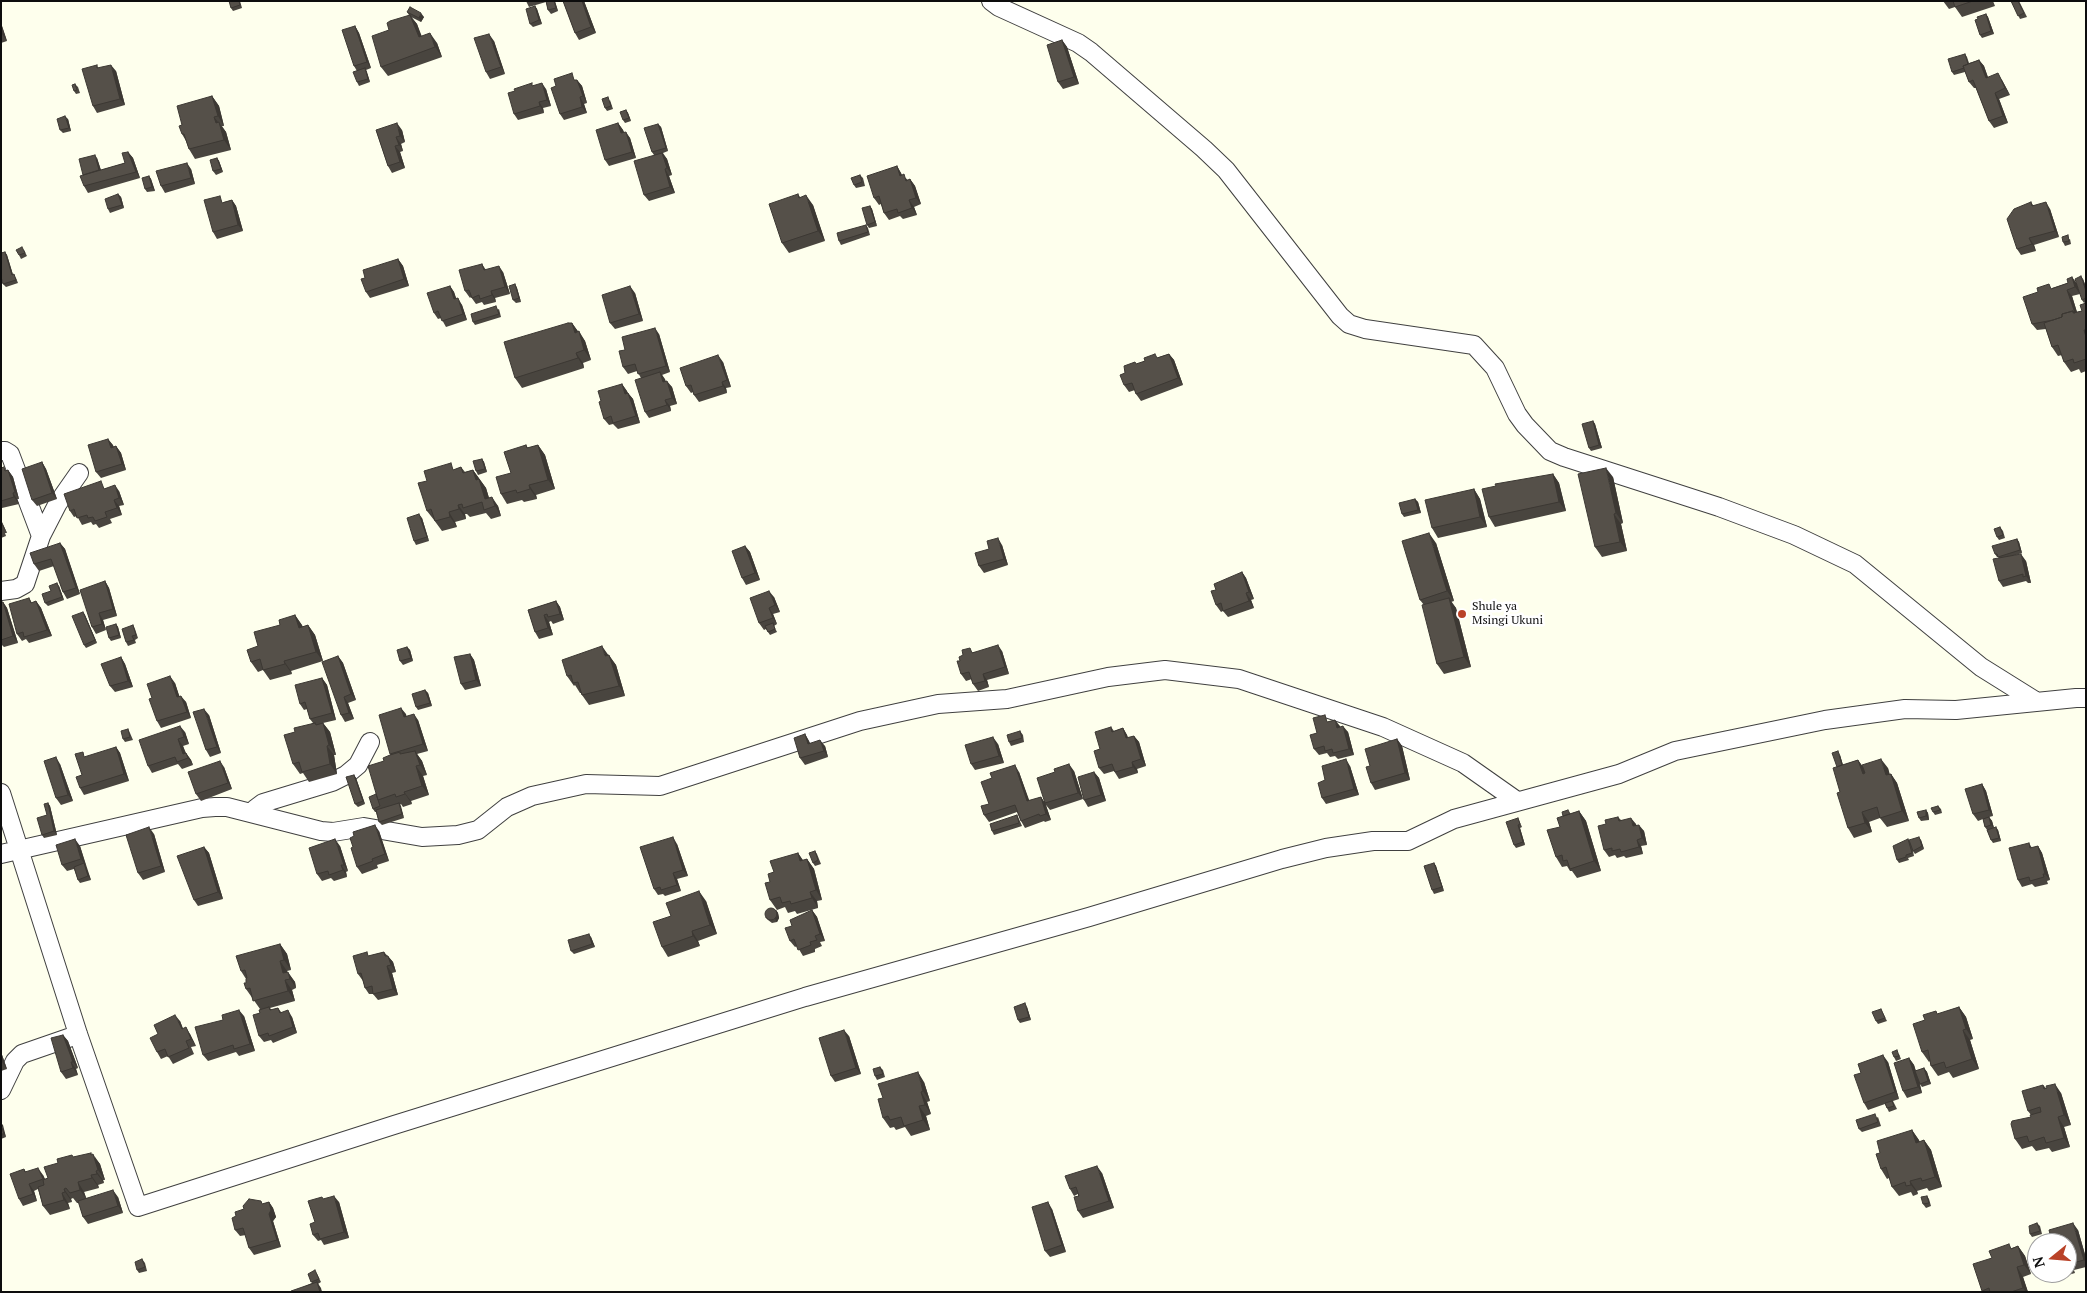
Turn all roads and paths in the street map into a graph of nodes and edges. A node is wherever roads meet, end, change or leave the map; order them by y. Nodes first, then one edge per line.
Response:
1 (991, 1) edge
2 (1, 451) edge
3 (79, 473) dead end
4 (41, 536) junction
5 (1, 591) edge
6 (2086, 698) edge
7 (2037, 702) junction
8 (370, 742) dead end
9 (1, 793) edge
10 (1517, 801) junction
11 (254, 813) junction
12 (19, 849) junction
13 (1, 854) edge
14 (78, 1034) junction
15 (1, 1090) edge

1 - 7 street
2 - 4 street
3 - 4 street
4 - 5 street
6 - 7 street
7 - 10 street
8 - 11 street
9 - 12 street
10 - 11 street
10 - 14 street
11 - 12 street
12 - 13 street
12 - 14 street
14 - 15 street

